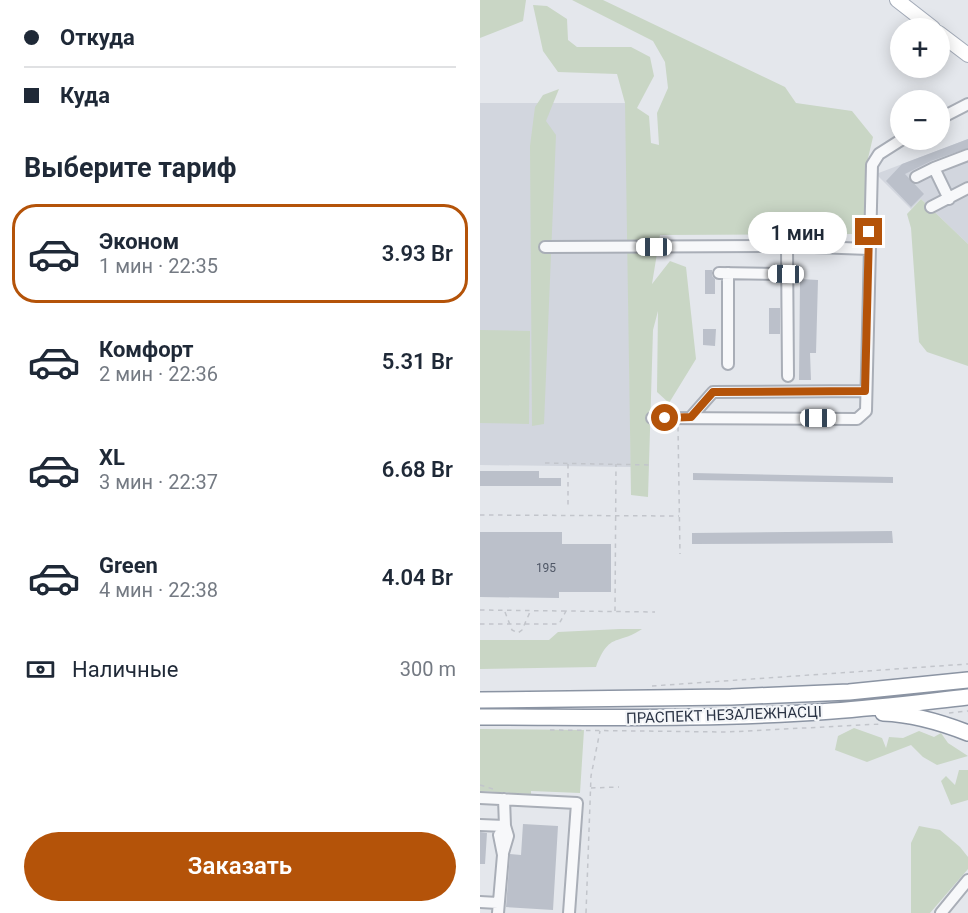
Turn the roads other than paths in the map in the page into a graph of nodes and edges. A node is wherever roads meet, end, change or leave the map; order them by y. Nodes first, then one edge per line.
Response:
1 (897, 0) edge
2 (920, 18) edge
3 (950, 42) edge
4 (968, 56) edge
5 (968, 104) edge
6 (950, 113) edge
7 (890, 147) edge
8 (968, 155) edge
9 (934, 168) junction
10 (916, 177) dead end
11 (968, 188) edge
12 (949, 199) junction
13 (931, 207) dead end
14 (787, 246) junction
15 (545, 247) dead end
16 (869, 249) junction
17 (786, 274) junction
18 (728, 364) dead end
19 (788, 376) dead end
20 (865, 391) junction
21 (691, 417) junction
22 (652, 418) dead end
23 (968, 673) edge
24 (968, 680) edge
25 (930, 685) junction
26 (968, 697) edge
27 (480, 700) edge
28 (832, 711) junction
29 (480, 717) edge
30 (968, 733) edge
31 (480, 798) edge
32 (504, 799) junction
33 (480, 825) edge
34 (505, 826) junction
35 (968, 880) edge
36 (480, 902) edge
37 (498, 908) edge
38 (569, 913) edge
39 (941, 913) edge

1 - 2 main road
3 - 4 main road
5 - 6 lane
7 - 16 lane
8 - 9 lane
9 - 10 lane
9 - 12 lane
11 - 12 lane
12 - 13 lane
14 - 15 lane
14 - 16 lane
14 - 17 lane
16 - 20 lane
17 - 18 lane
17 - 19 lane
20 - 21 lane
20 - 21 lane
21 - 22 lane
23 - 25 highway
24 - 25 highway, ПРАСПЕКТ НЕЗАЛЕЖНАСЦІ
25 - 27 highway, ПРАСПЕКТ НЕЗАЛЕЖНАСЦІ
26 - 28 highway, ПРАСПЕКТ НЕЗАЛЕЖНАСЦІ
28 - 29 highway, ПРАСПЕКТ НЕЗАЛЕЖНАСЦІ
28 - 30 highway
31 - 32 lane
32 - 34 lane
32 - 38 lane
33 - 34 lane
34 - 37 lane
35 - 39 lane
36 - 37 lane

